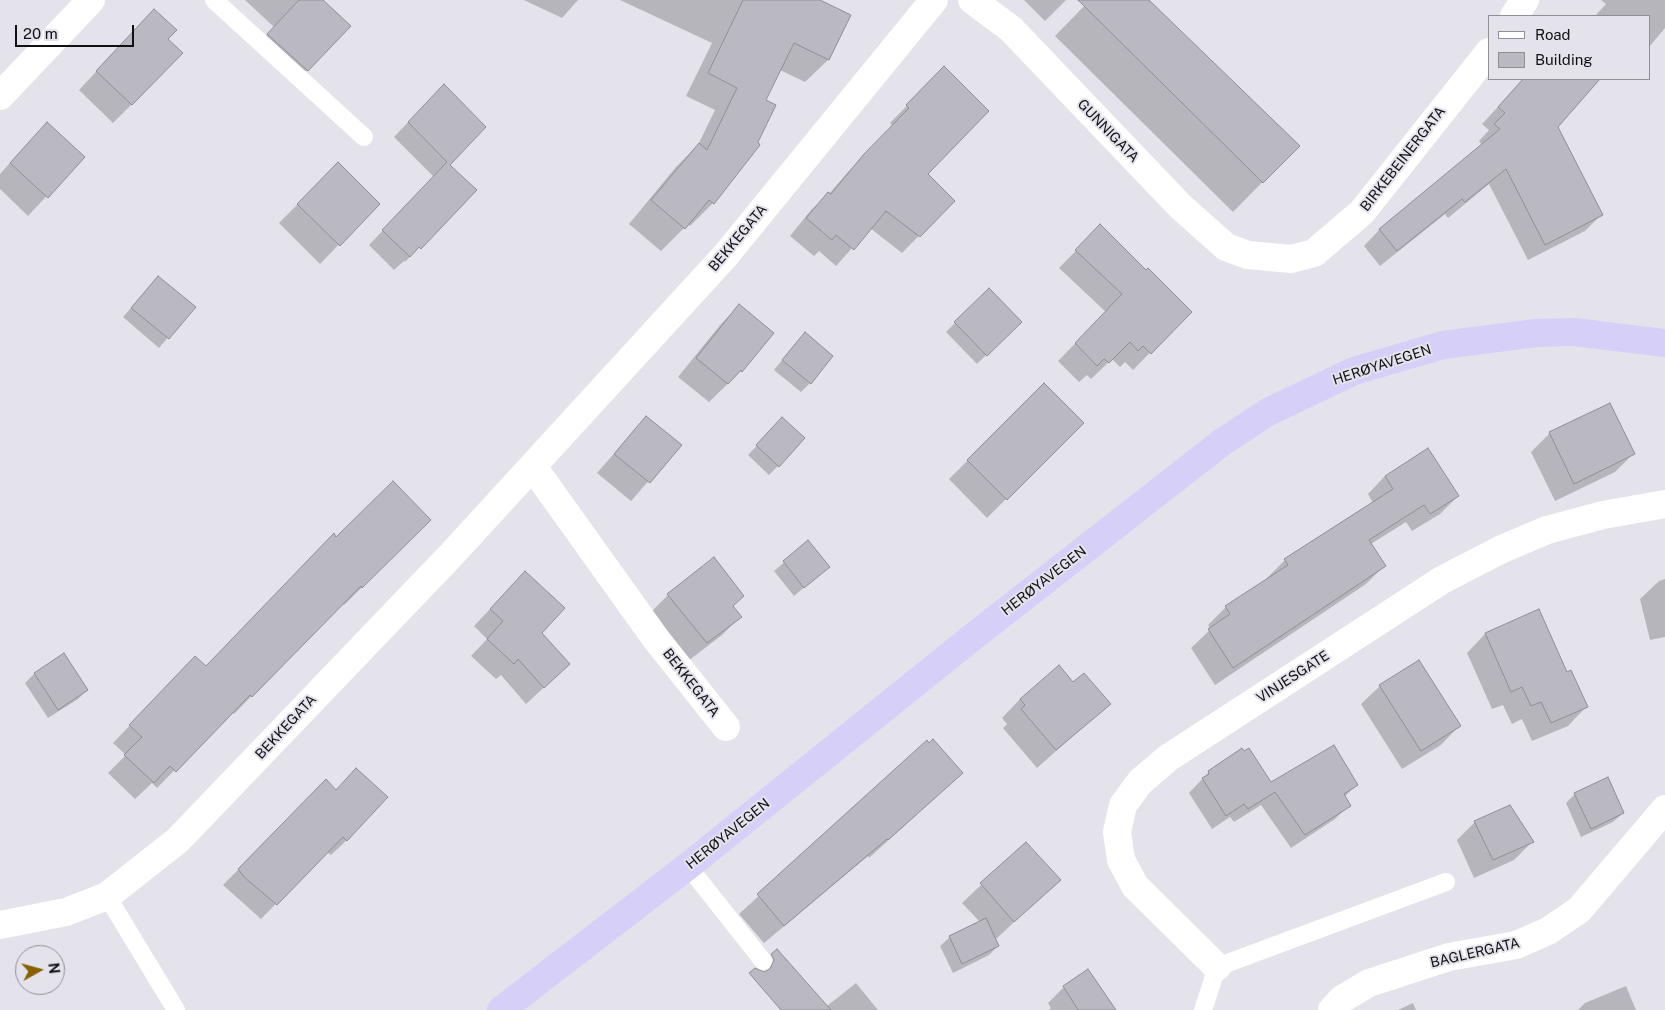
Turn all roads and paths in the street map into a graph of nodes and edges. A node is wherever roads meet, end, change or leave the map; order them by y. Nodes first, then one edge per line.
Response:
1 (91, 0) edge
2 (214, 0) edge
3 (934, 0) edge
4 (972, 0) edge
5 (1525, 0) edge
6 (1515, 15) edge
7 (1488, 53) edge
8 (0, 96) edge
9 (364, 137) dead end
10 (1248, 256) joint
11 (1665, 343) edge
12 (533, 467) junction
13 (1665, 504) edge
14 (726, 727) dead end
15 (1665, 809) edge
16 (688, 866) junction
17 (1446, 882) dead end
18 (107, 896) junction
19 (0, 925) edge
20 (763, 961) dead end
21 (1217, 967) junction
22 (176, 1010) edge
23 (501, 1010) edge
24 (1203, 1010) edge
25 (1332, 1010) edge

1 - 8 street
2 - 9 lane
3 - 12 street, BEKKEGATA
4 - 10 street, GUNNIGATA
5 - 6 street
7 - 10 street, BIRKEBEINERGATA
11 - 16 highway, HERØYAVEGEN
12 - 14 street, BEKKEGATA
12 - 18 street, BEKKEGATA
13 - 21 street, VINJESGATE
15 - 25 street, BAGLERGATA
16 - 20 lane
16 - 23 highway, HERØYAVEGEN
17 - 21 lane
18 - 19 street, BEKKEGATA
18 - 22 lane
21 - 24 lane

